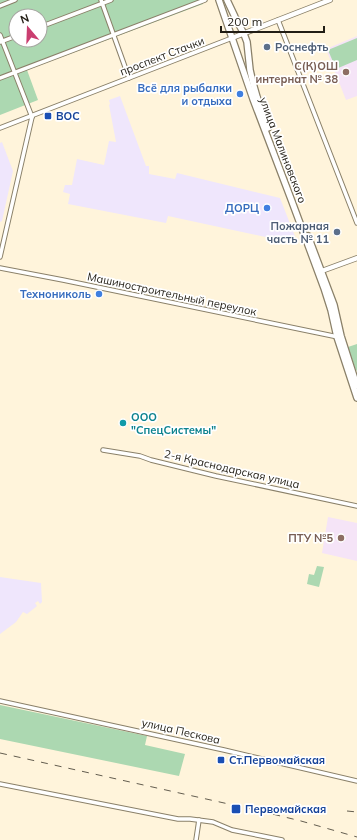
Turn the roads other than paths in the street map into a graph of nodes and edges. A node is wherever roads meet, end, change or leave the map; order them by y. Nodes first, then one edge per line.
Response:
1 (15, 0) edge
2 (111, 0) edge
3 (205, 0) edge
4 (219, 0) edge
5 (227, 0) edge
6 (330, 0) edge
7 (102, 2) edge
8 (0, 6) edge
9 (278, 20) junction
10 (48, 24) edge
11 (114, 34) junction
12 (244, 34) junction
13 (0, 35) edge
14 (232, 38) junction
15 (1, 41) edge
16 (15, 72) junction
17 (0, 78) edge
18 (129, 78) junction
19 (32, 117) junction
20 (0, 128) edge
21 (357, 223) edge
22 (0, 257) edge
23 (357, 258) edge
24 (0, 268) edge
25 (320, 272) junction
26 (339, 336) junction
27 (357, 386) edge
28 (357, 398) edge
29 (103, 450) dead end
30 (357, 506) edge
31 (0, 701) edge
32 (357, 781) edge
33 (0, 784) edge
34 (199, 820) junction
35 (196, 840) edge
36 (282, 840) edge

1 - 8 street
2 - 7 street
3 - 11 street
4 - 14 highway, улица Малиновского
5 - 12 highway, улица Малиновского
6 - 9 main road, проспект Стачки
7 - 10 street
7 - 11 street
9 - 12 main road, проспект Стачки
9 - 21 street
11 - 16 street
11 - 18 street
12 - 14 main road, проспект Стачки
12 - 25 highway, улица Малиновского
13 - 15 street
14 - 18 street, проспект Стачки
14 - 25 highway, улица Малиновского
15 - 16 street
16 - 17 street
16 - 19 street
18 - 19 street, проспект Стачки
19 - 20 street, проспект Стачки
19 - 22 street
23 - 25 main road
24 - 26 street, Машиностроительный переулок
25 - 26 highway, улица Малиновского
26 - 27 highway, улица Малиновского
26 - 28 highway, улица Малиновского
29 - 30 street, 2-я Краснодарская улица
31 - 32 street, улица Пескова
33 - 34 street
34 - 35 street
34 - 36 street

